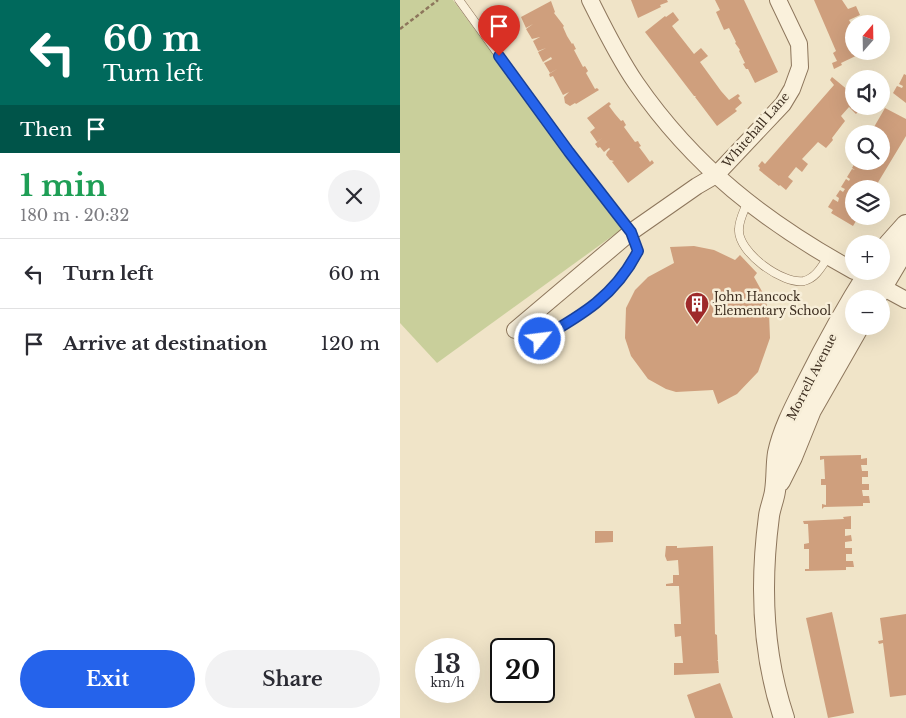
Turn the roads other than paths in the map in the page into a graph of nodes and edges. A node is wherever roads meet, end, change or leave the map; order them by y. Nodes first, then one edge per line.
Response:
1 (459, 0) edge
2 (590, 0) edge
3 (778, 0) edge
4 (716, 175) junction
5 (747, 203) junction
6 (906, 225) edge
7 (631, 232) junction
8 (906, 238) edge
9 (890, 242) edge
10 (828, 257) junction
11 (890, 262) edge
12 (845, 267) edge
13 (866, 280) edge
14 (869, 280) edge
15 (906, 300) edge
16 (517, 327) joint
17 (854, 335) edge
18 (775, 490) junction
19 (784, 718) edge

1 - 7 lane
2 - 4 street
3 - 4 street, Whitehall Lane
4 - 5 street
4 - 7 street, Whitehall Lane
5 - 10 street
5 - 10 lane
6 - 9 street
7 - 16 street, Whitehall Lane
7 - 16 lane
8 - 11 street, Morrell Avenue
10 - 12 street
13 - 18 street, Morrell Avenue
14 - 15 street
17 - 18 street, Morrell Avenue
18 - 19 street, Morrell Avenue

